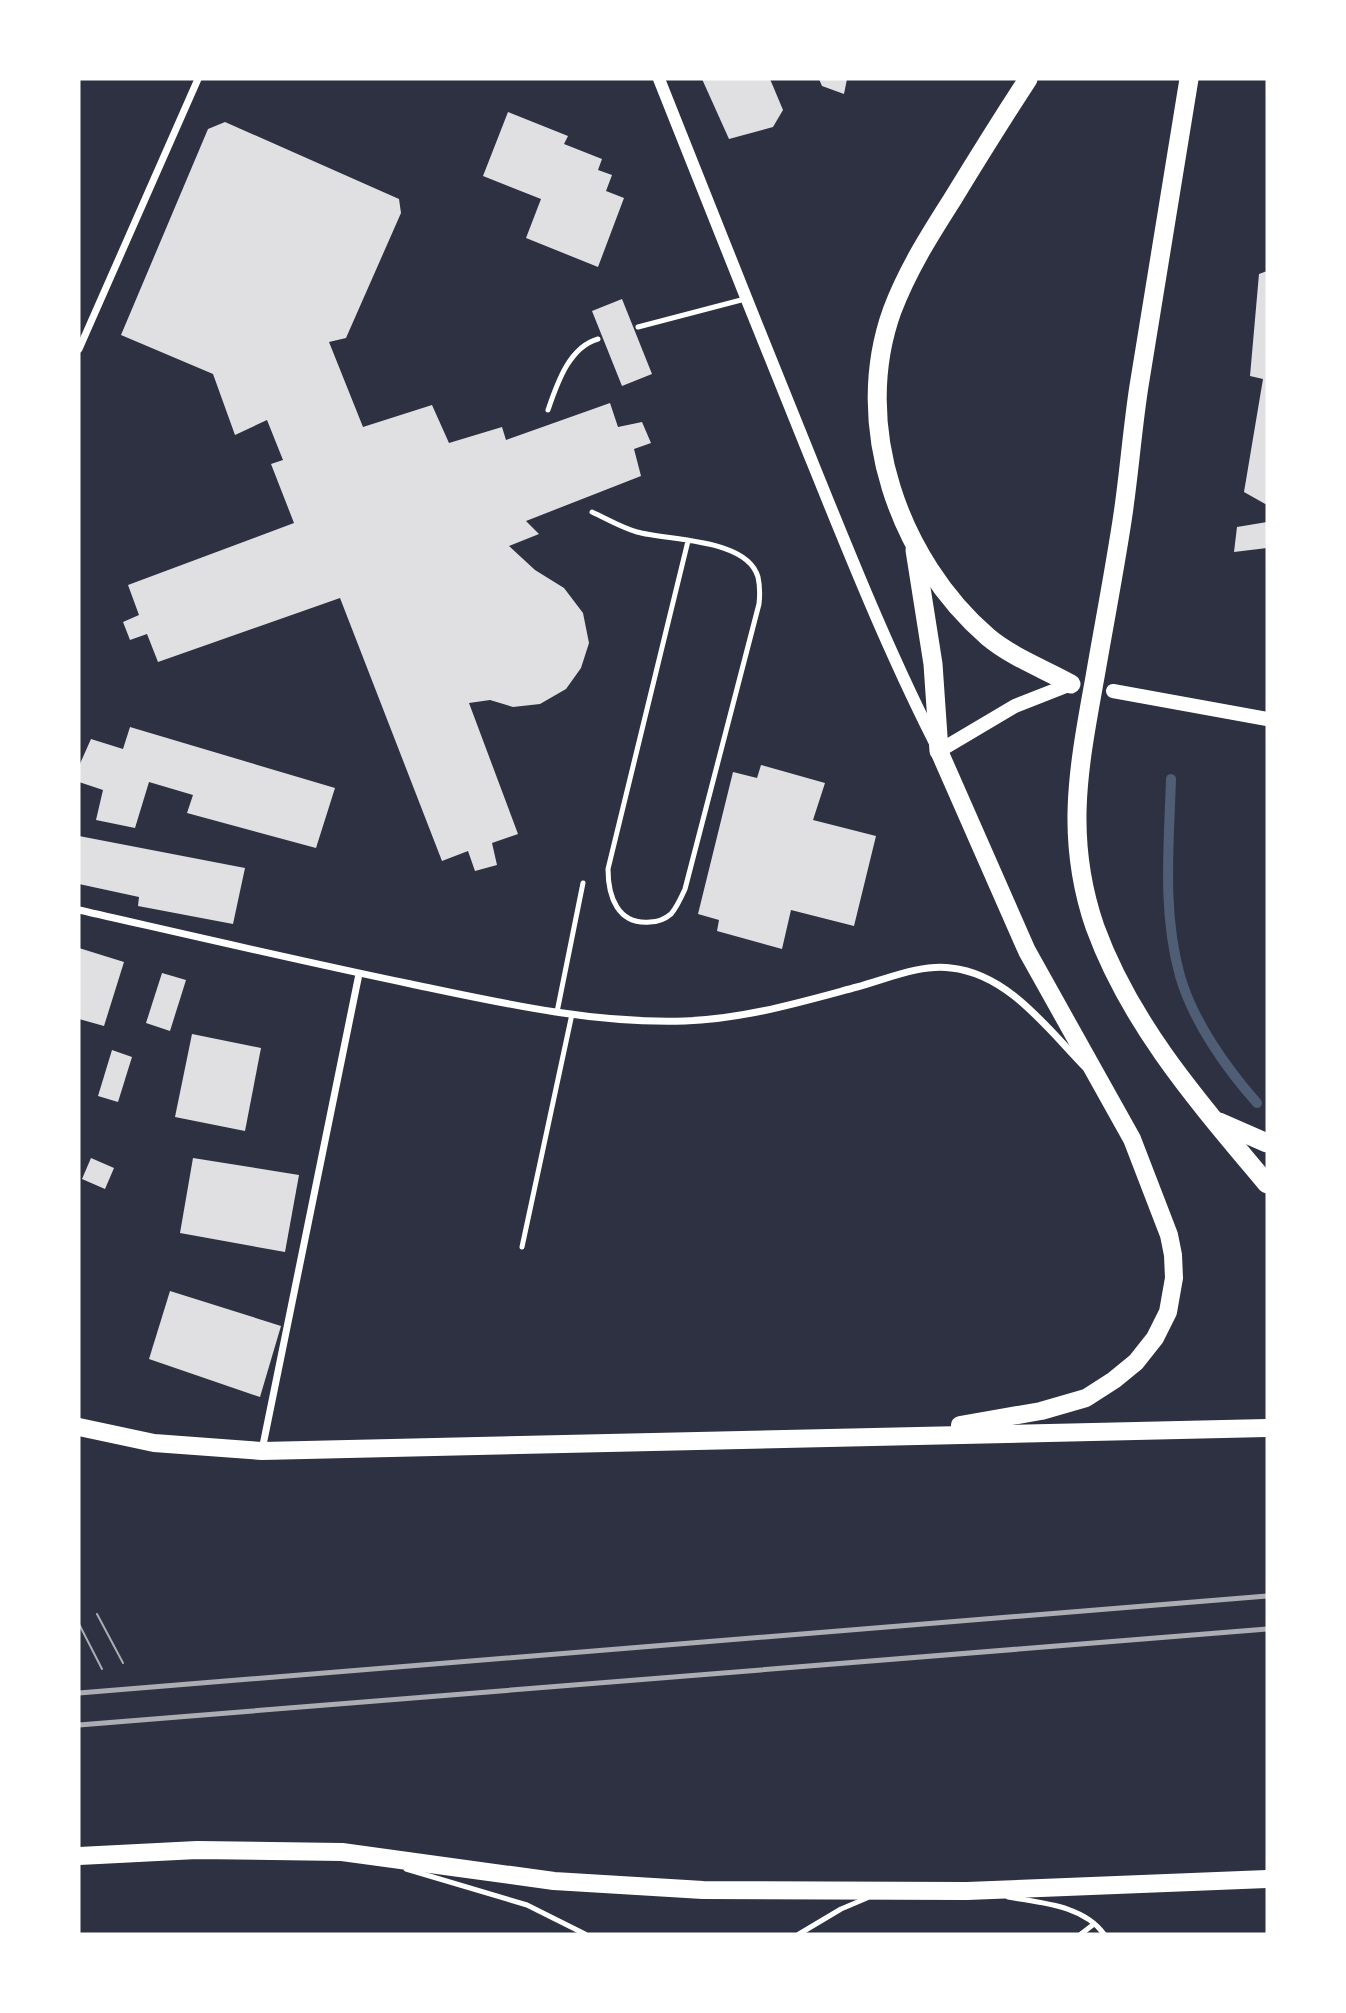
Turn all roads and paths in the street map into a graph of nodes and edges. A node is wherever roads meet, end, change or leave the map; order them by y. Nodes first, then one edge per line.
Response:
1 (198, 79) edge
2 (659, 79) edge
3 (1028, 79) edge
4 (1189, 79) edge
5 (746, 299) junction
6 (638, 327) dead end
7 (598, 339) dead end
8 (79, 349) edge
9 (548, 410) dead end
10 (592, 512) dead end
11 (688, 541) junction
12 (914, 542) junction
13 (1071, 684) joint
14 (1113, 691) dead end
15 (1267, 719) edge
16 (939, 751) junction
17 (583, 883) dead end
18 (79, 910) edge
19 (359, 974) junction
20 (557, 1012) junction
21 (572, 1014) junction
22 (1103, 1086) junction
23 (1212, 1119) junction
24 (1267, 1143) edge
25 (1267, 1184) edge
26 (522, 1247) dead end
27 (79, 1427) edge
28 (1267, 1428) edge
29 (872, 1436) junction
30 (262, 1451) junction
31 (342, 1852) junction
32 (79, 1856) edge
33 (1267, 1878) edge
34 (967, 1891) junction
35 (891, 1892) junction
36 (1094, 1924) junction
37 (585, 1934) edge
38 (799, 1934) edge
39 (1081, 1934) edge
40 (1104, 1934) edge

1 - 8 street
2 - 5 street
3 - 12 highway
4 - 23 highway
5 - 6 lane
5 - 16 street
7 - 9 lane
10 - 11 lane
11 - 11 lane
12 - 13 highway
12 - 16 highway
13 - 16 main road
14 - 15 main road
16 - 22 main road
17 - 20 lane
18 - 19 street
19 - 20 street
19 - 30 street
20 - 21 street
21 - 22 street
21 - 26 lane
22 - 29 main road
23 - 24 highway
23 - 25 highway
27 - 30 main road
28 - 29 main road
29 - 30 main road
31 - 32 main road
31 - 35 main road
31 - 37 lane
33 - 34 main road
34 - 35 main road
34 - 36 lane
35 - 38 lane
36 - 39 lane
36 - 40 lane

